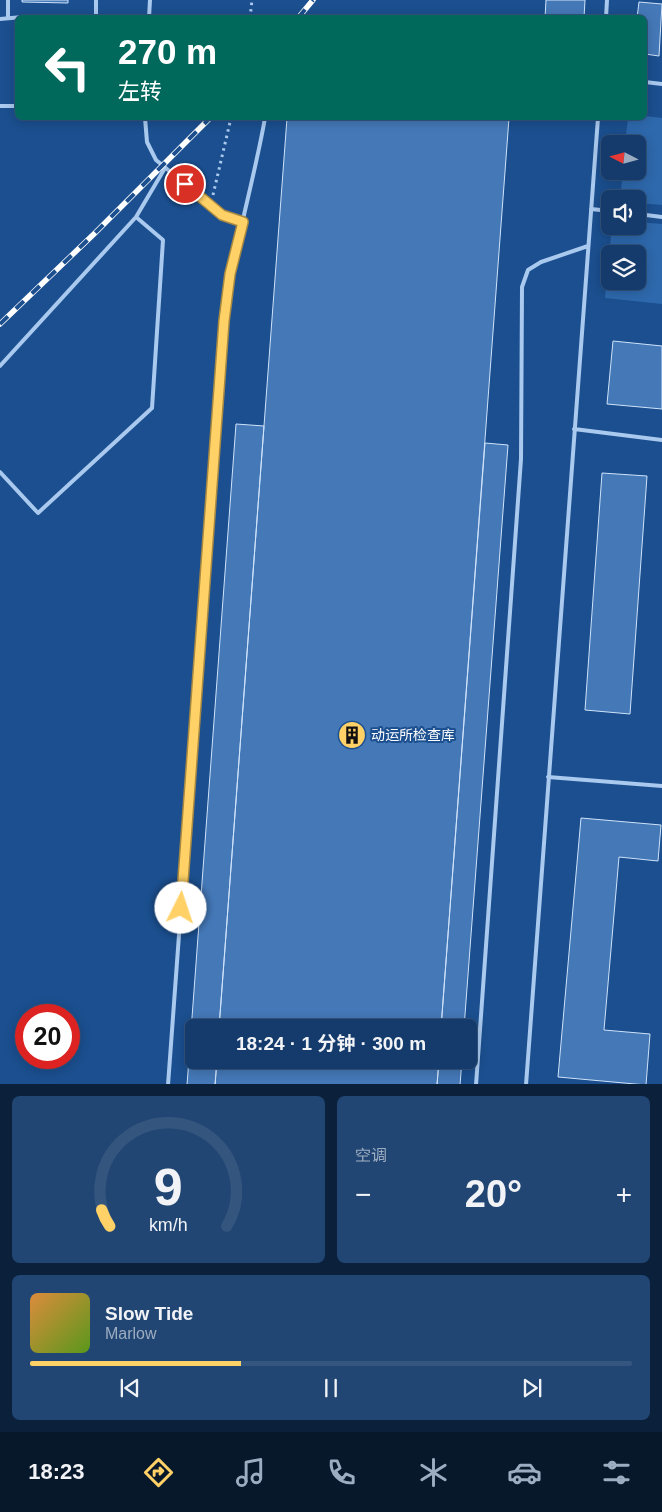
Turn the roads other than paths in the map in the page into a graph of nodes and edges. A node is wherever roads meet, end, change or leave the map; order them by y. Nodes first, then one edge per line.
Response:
1 (8, 0) edge
2 (96, 0) edge
3 (150, 0) edge
4 (607, 0) edge
5 (96, 15) edge
6 (149, 15) edge
7 (606, 15) edge
8 (8, 18) junction
9 (15, 18) edge
10 (0, 19) edge
11 (647, 82) edge
12 (662, 84) edge
13 (0, 106) edge
14 (15, 106) edge
15 (145, 120) edge
16 (265, 120) edge
17 (598, 120) edge
18 (165, 168) junction
19 (591, 209) junction
20 (601, 210) edge
21 (646, 215) edge
22 (136, 217) junction
23 (662, 217) edge
24 (243, 222) junction
25 (588, 246) junction
26 (0, 366) edge
27 (574, 429) junction
28 (662, 440) edge
29 (0, 472) edge
30 (548, 777) junction
31 (662, 786) edge
32 (168, 1084) edge
33 (476, 1084) edge
34 (526, 1084) edge

1 - 8 lane
2 - 5 lane
3 - 6 lane
4 - 7 lane
8 - 9 lane
8 - 10 lane
11 - 12 lane
13 - 14 lane
15 - 18 lane
16 - 24 lane
17 - 19 lane
18 - 22 lane
18 - 24 lane
19 - 20 lane
19 - 25 lane
21 - 23 lane
22 - 26 lane
22 - 29 lane
24 - 32 lane
25 - 27 lane
25 - 33 lane
27 - 28 lane
27 - 30 lane
30 - 31 lane
30 - 34 lane

